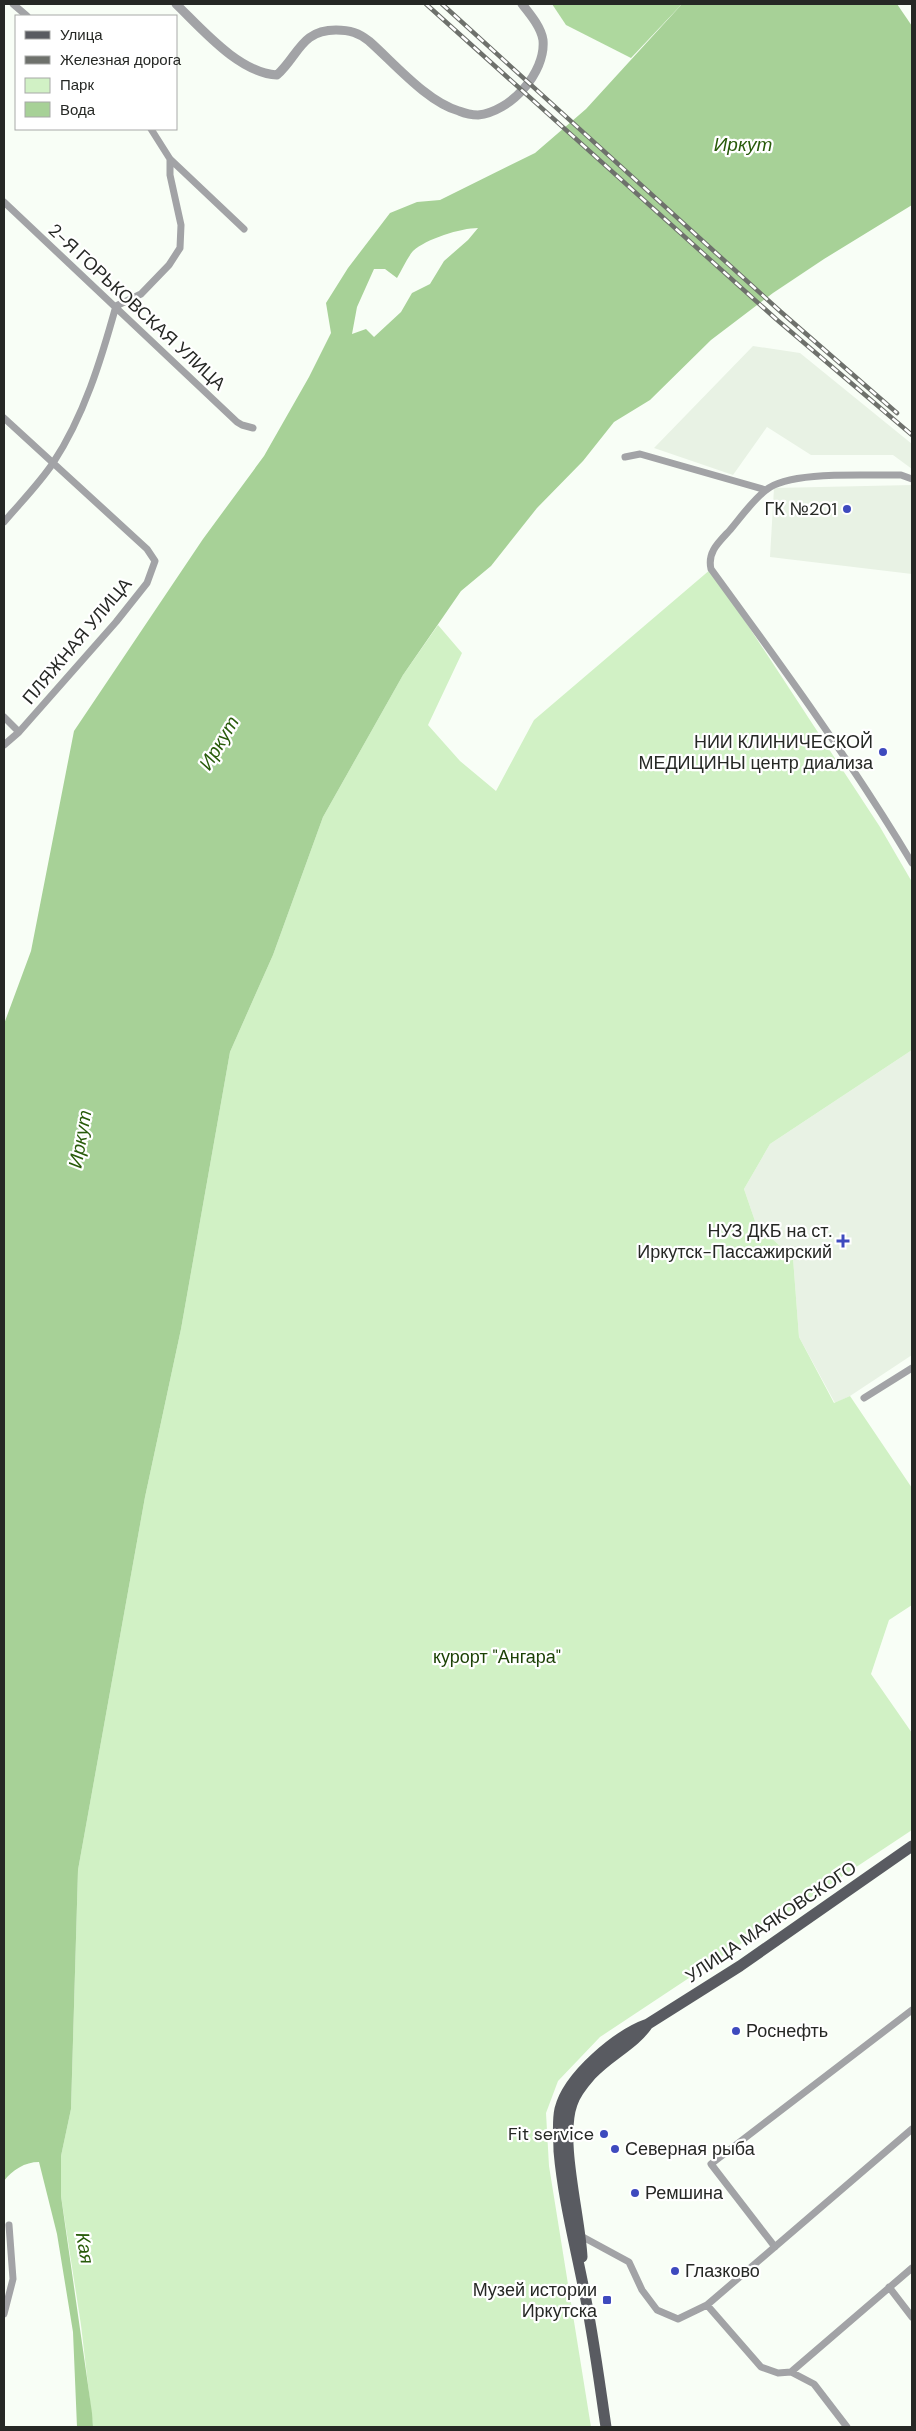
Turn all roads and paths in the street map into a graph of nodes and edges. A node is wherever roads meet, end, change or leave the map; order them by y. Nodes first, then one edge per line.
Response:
1 (13, 4) edge
2 (176, 4) edge
3 (522, 4) edge
4 (26, 15) edge
5 (152, 130) edge
6 (170, 159) junction
7 (4, 202) edge
8 (244, 229) dead end
9 (116, 306) junction
10 (4, 418) edge
11 (253, 428) dead end
12 (625, 457) dead end
13 (53, 464) junction
14 (912, 479) edge
15 (766, 490) junction
16 (4, 522) edge
17 (4, 717) edge
18 (19, 732) junction
19 (4, 745) edge
20 (912, 863) edge
21 (912, 1368) edge
22 (864, 1398) dead end
23 (912, 1846) edge
24 (912, 2010) edge
25 (648, 2024) junction
26 (912, 2129) edge
27 (9, 2225) dead end
28 (581, 2236) junction
29 (775, 2247) junction
30 (912, 2268) edge
31 (583, 2285) junction
32 (889, 2287) junction
33 (707, 2305) junction
34 (4, 2314) edge
35 (912, 2317) edge
36 (791, 2372) junction
37 (606, 2427) edge
38 (847, 2427) edge

1 - 4 street
2 - 3 street
5 - 6 street
6 - 8 street
6 - 9 street
7 - 9 street, 2-Я ГОРЬКОВСКАЯ УЛИЦА
9 - 11 street, 2-Я ГОРЬКОВСКАЯ УЛИЦА
9 - 13 street
10 - 13 street
12 - 15 street
13 - 16 street
13 - 18 street, ПЛЯЖНАЯ УЛИЦА
14 - 15 street
15 - 20 street
17 - 18 street
18 - 19 street, ПЛЯЖНАЯ УЛИЦА
21 - 22 street
23 - 25 main road, УЛИЦА МАЯКОВСКОГО
24 - 29 street
25 - 28 main road, УЛИЦА МАЯКОВСКОГО
25 - 31 main road, УЛИЦА МАЯКОВСКОГО
26 - 29 street
27 - 34 street
28 - 31 main road, УЛИЦА МАЯКОВСКОГО
28 - 33 street
29 - 33 street
30 - 32 street
31 - 37 main road, УЛИЦА МАЯКОВСКОГО
32 - 35 street
32 - 36 street
33 - 36 street
36 - 38 street

